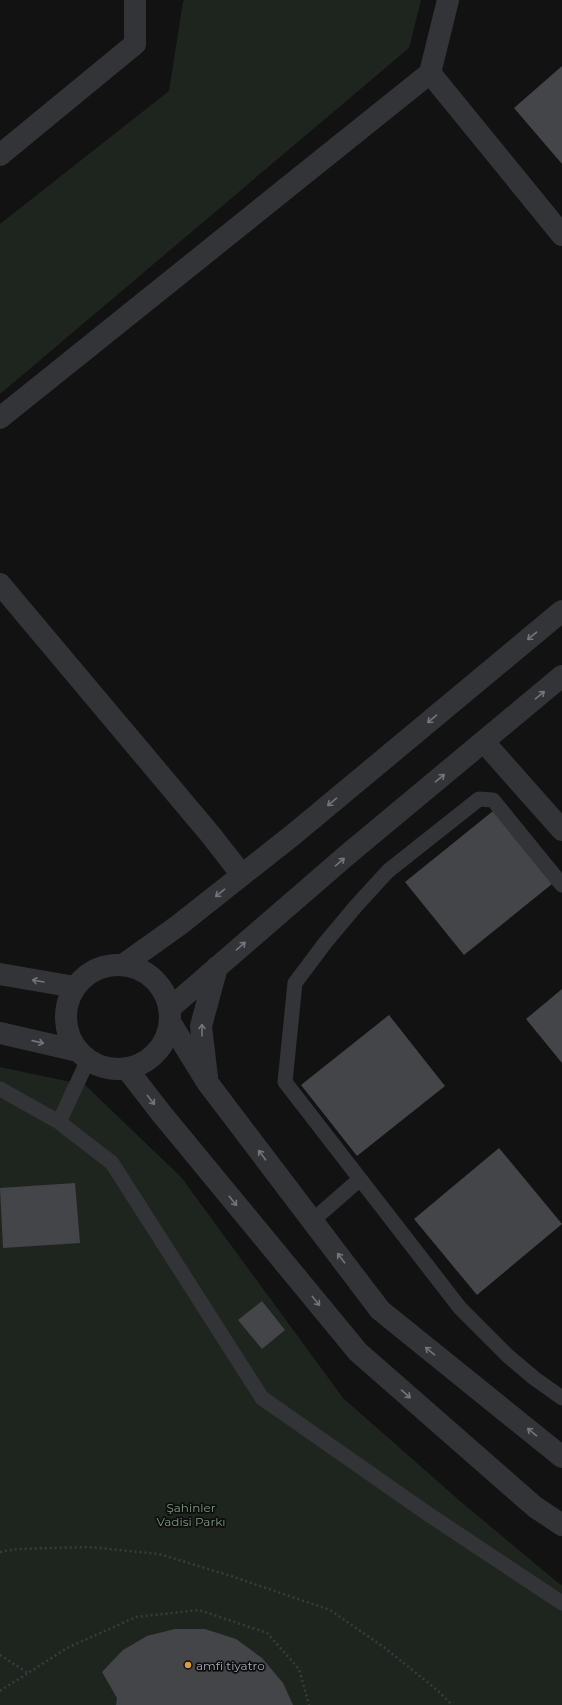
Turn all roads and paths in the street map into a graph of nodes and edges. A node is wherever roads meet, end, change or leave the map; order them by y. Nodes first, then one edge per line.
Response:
1 (135, 0) edge
2 (448, 0) edge
3 (430, 73) junction
4 (0, 155) edge
5 (562, 235) edge
6 (0, 418) edge
7 (0, 584) edge
8 (562, 612) edge
9 (562, 676) edge
10 (484, 742) junction
11 (562, 830) edge
12 (242, 875) junction
13 (562, 885) edge
14 (123, 965) junction
15 (217, 967) junction
16 (0, 974) edge
17 (75, 987) junction
18 (170, 1015) junction
19 (0, 1033) edge
20 (83, 1056) junction
21 (127, 1069) junction
22 (207, 1082) junction
23 (0, 1089) edge
24 (59, 1122) junction
25 (360, 1179) junction
26 (312, 1221) junction
27 (562, 1398) edge
28 (562, 1457) edge
29 (562, 1525) edge
30 (0, 1552) edge
31 (562, 1602) edge
32 (0, 1655) edge
33 (28, 1673) junction
34 (0, 1691) edge
35 (309, 1705) edge
36 (452, 1705) edge

1 - 4 street
2 - 3 street
3 - 5 street
3 - 6 street
7 - 12 street
8 -> 12 street
10 -> 9 street
10 - 11 street
15 -> 10 street
12 -> 14 street
13 - 25 lane
14 - 17 street
14 - 18 street
15 - 18 street
22 -> 15 street
17 -> 16 street
17 - 20 street
18 - 21 street
18 - 22 street
19 -> 20 street
20 - 21 street
20 - 24 lane
21 -> 29 street
26 -> 22 street
23 - 24 lane
24 - 31 lane
25 - 26 lane
25 - 27 lane
28 -> 26 street
30 - 36 path
32 - 33 path
33 - 34 path
33 - 35 path

